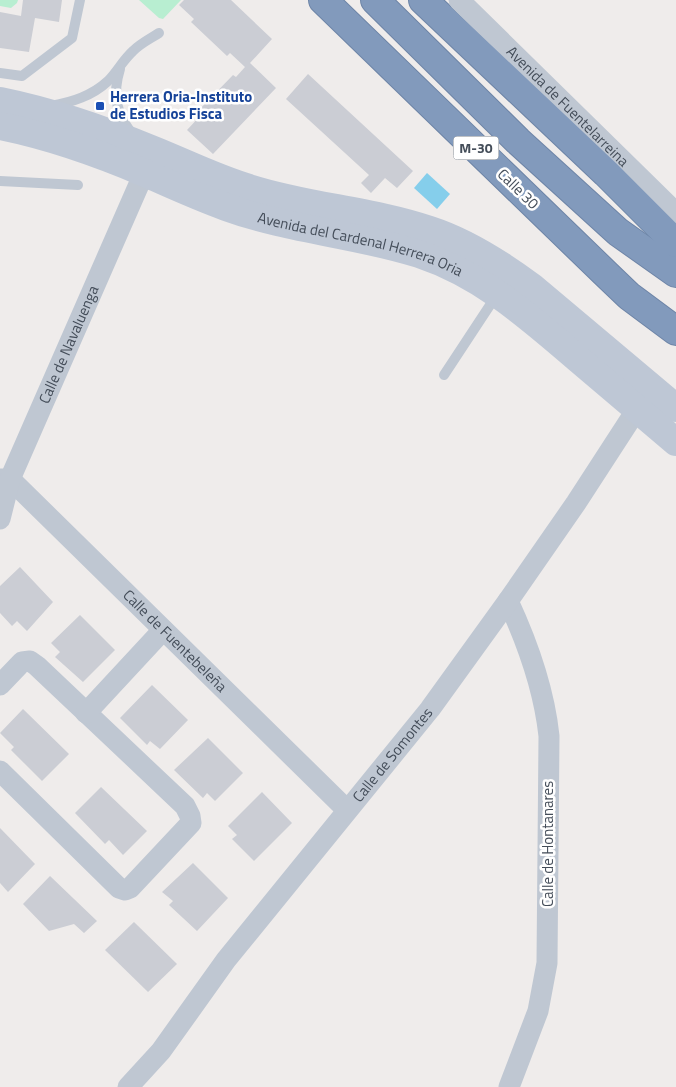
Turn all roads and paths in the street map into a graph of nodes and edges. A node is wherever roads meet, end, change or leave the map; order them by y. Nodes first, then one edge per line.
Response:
1 (80, 0) edge
2 (324, 0) edge
3 (375, 0) edge
4 (423, 0) edge
5 (459, 0) edge
6 (159, 34) dead end
7 (121, 65) junction
8 (0, 72) edge
9 (0, 101) edge
10 (28, 108) junction
11 (0, 126) edge
12 (148, 161) junction
13 (0, 180) edge
14 (78, 185) dead end
15 (676, 213) edge
16 (676, 243) edge
17 (676, 273) edge
18 (498, 293) junction
19 (630, 296) junction
20 (676, 330) edge
21 (676, 350) edge
22 (444, 375) dead end
23 (676, 408) edge
24 (638, 409) junction
25 (676, 442) edge
26 (3, 474) edge
27 (0, 519) edge
28 (508, 601) junction
29 (164, 630) junction
30 (0, 684) edge
31 (86, 713) junction
32 (0, 771) edge
33 (347, 810) junction
34 (128, 1087) edge
35 (509, 1087) edge

1 - 8 lane
2 - 19 highway, Calle 30 / M-30
3 - 17 highway, M-30
4 - 16 highway
5 - 15 street, Avenida de Fuentelarreina
6 - 7 lane
7 - 10 lane
7 - 12 lane
9 - 10 main road, Avenida del Cardenal Herrera Oria
10 - 12 main road, Avenida del Cardenal Herrera Oria
11 - 12 main road, Avenida del Cardenal Herrera Oria
12 - 18 main road, Avenida del Cardenal Herrera Oria
12 - 23 main road, Avenida del Cardenal Herrera Oria
12 - 26 street, Calle de Navaluenga
13 - 14 lane
18 - 22 lane
18 - 24 main road, Avenida del Cardenal Herrera Oria
19 - 20 highway, Calle 30 / M-30
19 - 21 highway
24 - 25 main road, Avenida del Cardenal Herrera Oria
24 - 28 street, Calle de Somontes
26 - 27 street, Calle de Navaluenga
26 - 29 street, Calle de Fuentebeleña
28 - 33 street, Calle de Somontes
28 - 35 street, Calle de Hontanares
29 - 31 street
29 - 33 street, Calle de Fuentebeleña
30 - 31 street
31 - 32 street
33 - 34 street, Calle de Somontes

